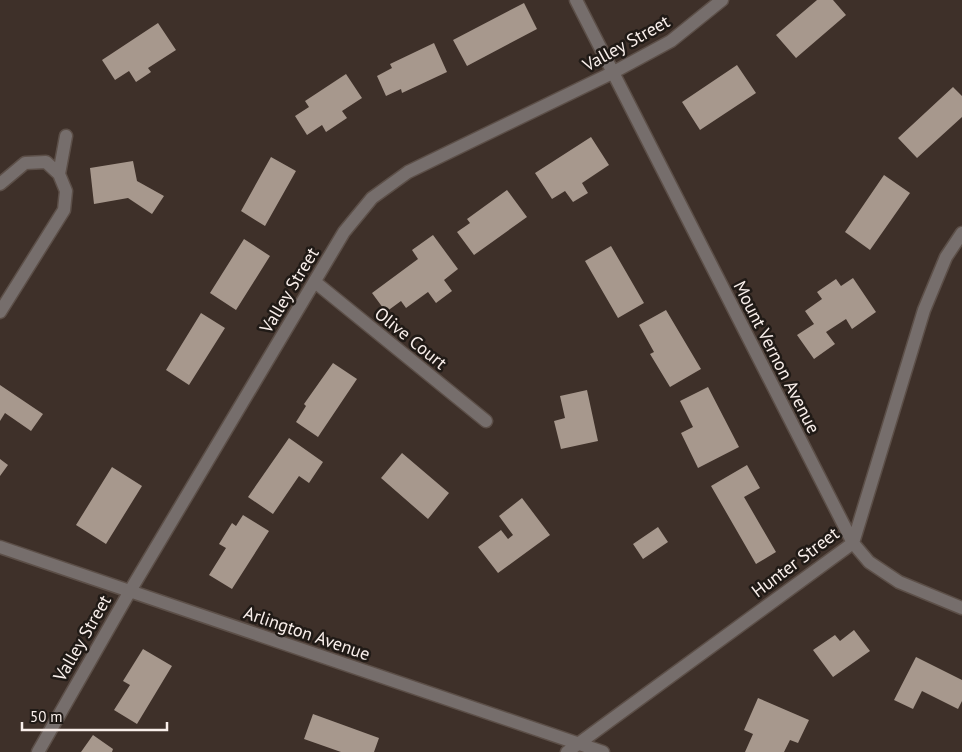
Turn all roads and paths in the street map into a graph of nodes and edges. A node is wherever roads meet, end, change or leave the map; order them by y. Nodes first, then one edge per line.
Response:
1 (576, 0) edge
2 (722, 0) edge
3 (612, 73) junction
4 (66, 136) dead end
5 (59, 174) junction
6 (0, 184) edge
7 (962, 233) edge
8 (315, 282) junction
9 (0, 312) edge
10 (486, 421) dead end
11 (853, 543) junction
12 (0, 547) edge
13 (130, 591) junction
14 (962, 608) edge
15 (578, 744) junction
16 (38, 752) edge
17 (567, 752) edge
18 (603, 752) edge

1 - 3 street, Mount Vernon Avenue
2 - 3 street, Valley Street
3 - 8 street, Valley Street
3 - 11 street, Mount Vernon Avenue
4 - 5 street
5 - 6 street
5 - 9 street
7 - 11 street, Hunter Street
8 - 10 street, Olive Court
8 - 13 street, Valley Street
11 - 14 street, Mount Vernon Avenue
11 - 15 street, Hunter Street
12 - 13 street, Arlington Avenue
13 - 15 street, Arlington Avenue
13 - 16 street, Valley Street
15 - 17 street, Hunter Street
15 - 18 street, Arlington Avenue

